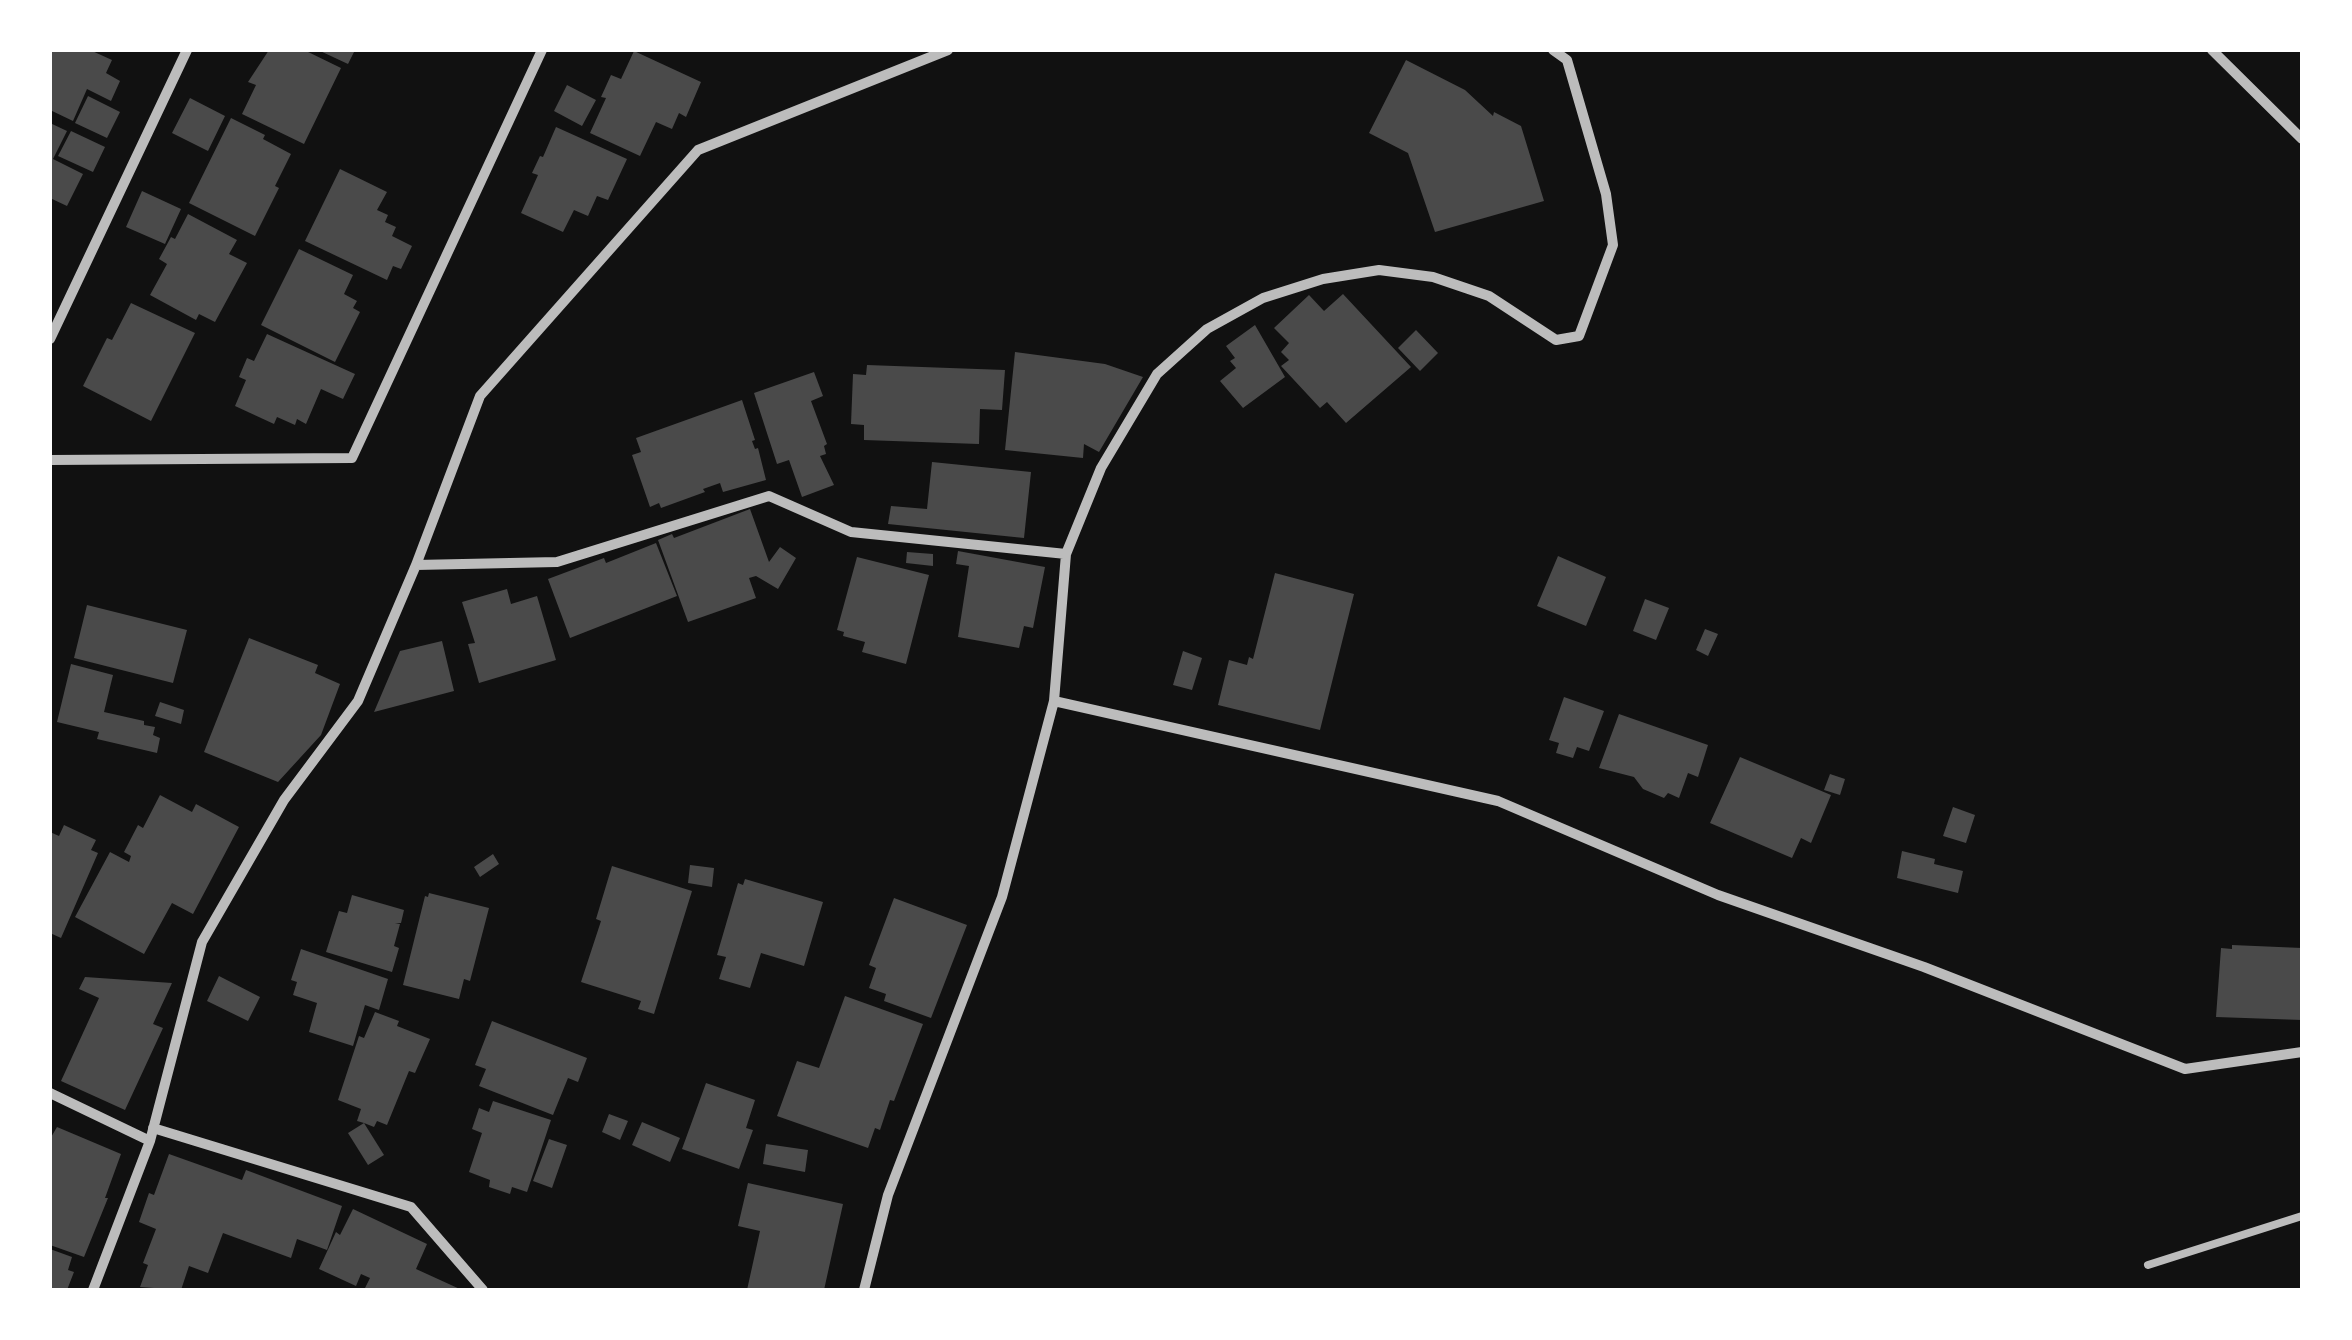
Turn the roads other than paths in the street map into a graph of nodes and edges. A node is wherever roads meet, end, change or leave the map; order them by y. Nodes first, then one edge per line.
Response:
1 (188, 50) edge
2 (542, 50) edge
3 (948, 50) edge
4 (1553, 50) edge
5 (2212, 50) edge
6 (2302, 138) edge
7 (50, 339) edge
8 (50, 460) edge
9 (1066, 554) junction
10 (416, 565) junction
11 (1054, 701) junction
12 (2302, 1052) edge
13 (50, 1094) edge
14 (153, 1128) junction
15 (150, 1141) junction
16 (2302, 1216) edge
17 (2148, 1265) dead end
18 (93, 1290) edge
19 (482, 1290) edge
20 (864, 1290) edge

1 - 7 street
2 - 8 street
3 - 10 street
4 - 9 street
5 - 6 street
9 - 10 street
9 - 11 street
10 - 14 street
11 - 12 street
11 - 20 street
13 - 15 street
14 - 15 street
14 - 19 street
15 - 18 street
16 - 17 lane

